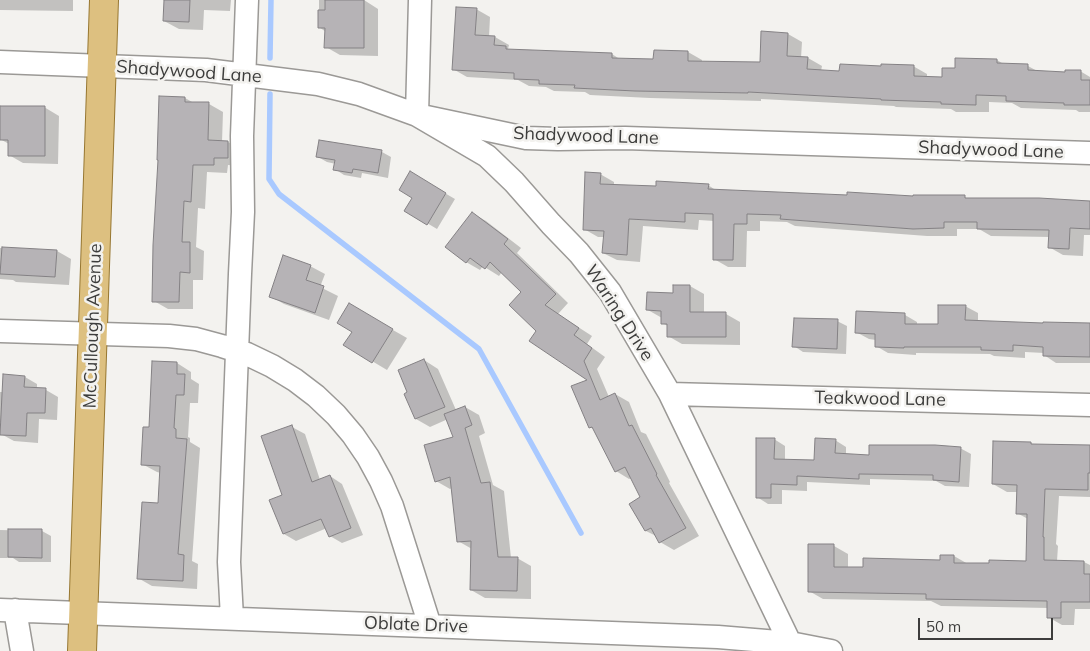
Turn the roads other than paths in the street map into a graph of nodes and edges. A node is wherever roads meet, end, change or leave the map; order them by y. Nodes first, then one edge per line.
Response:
1 (104, 0) edge
2 (247, 0) edge
3 (420, 0) edge
4 (0, 62) edge
5 (102, 66) junction
6 (244, 75) junction
7 (417, 115) junction
8 (1090, 154) edge
9 (0, 330) edge
10 (93, 334) junction
11 (236, 351) junction
12 (670, 394) junction
13 (1090, 405) edge
14 (8, 610) edge
15 (83, 612) junction
16 (232, 618) junction
17 (430, 626) junction
18 (790, 643) junction
19 (22, 651) edge
20 (82, 651) edge
21 (831, 651) edge

1 - 5 main road, McCullough Avenue
2 - 6 street
3 - 7 street
4 - 5 street, Shadywood Lane
5 - 6 street, Shadywood Lane
5 - 10 main road, McCullough Avenue
6 - 7 street, Shadywood Lane
6 - 11 street
7 - 8 street, Shadywood Lane
7 - 12 street, Waring Drive
9 - 10 street
10 - 11 street
10 - 15 main road, McCullough Avenue
11 - 16 street
11 - 17 street
12 - 13 street, Teakwood Lane
12 - 18 street, Waring Drive
14 - 15 street, Oblate Drive
14 - 19 street
15 - 16 street, Oblate Drive
15 - 20 main road, McCullough Avenue
16 - 17 street, Oblate Drive
17 - 18 street, Oblate Drive
18 - 21 street, Oblate Drive

